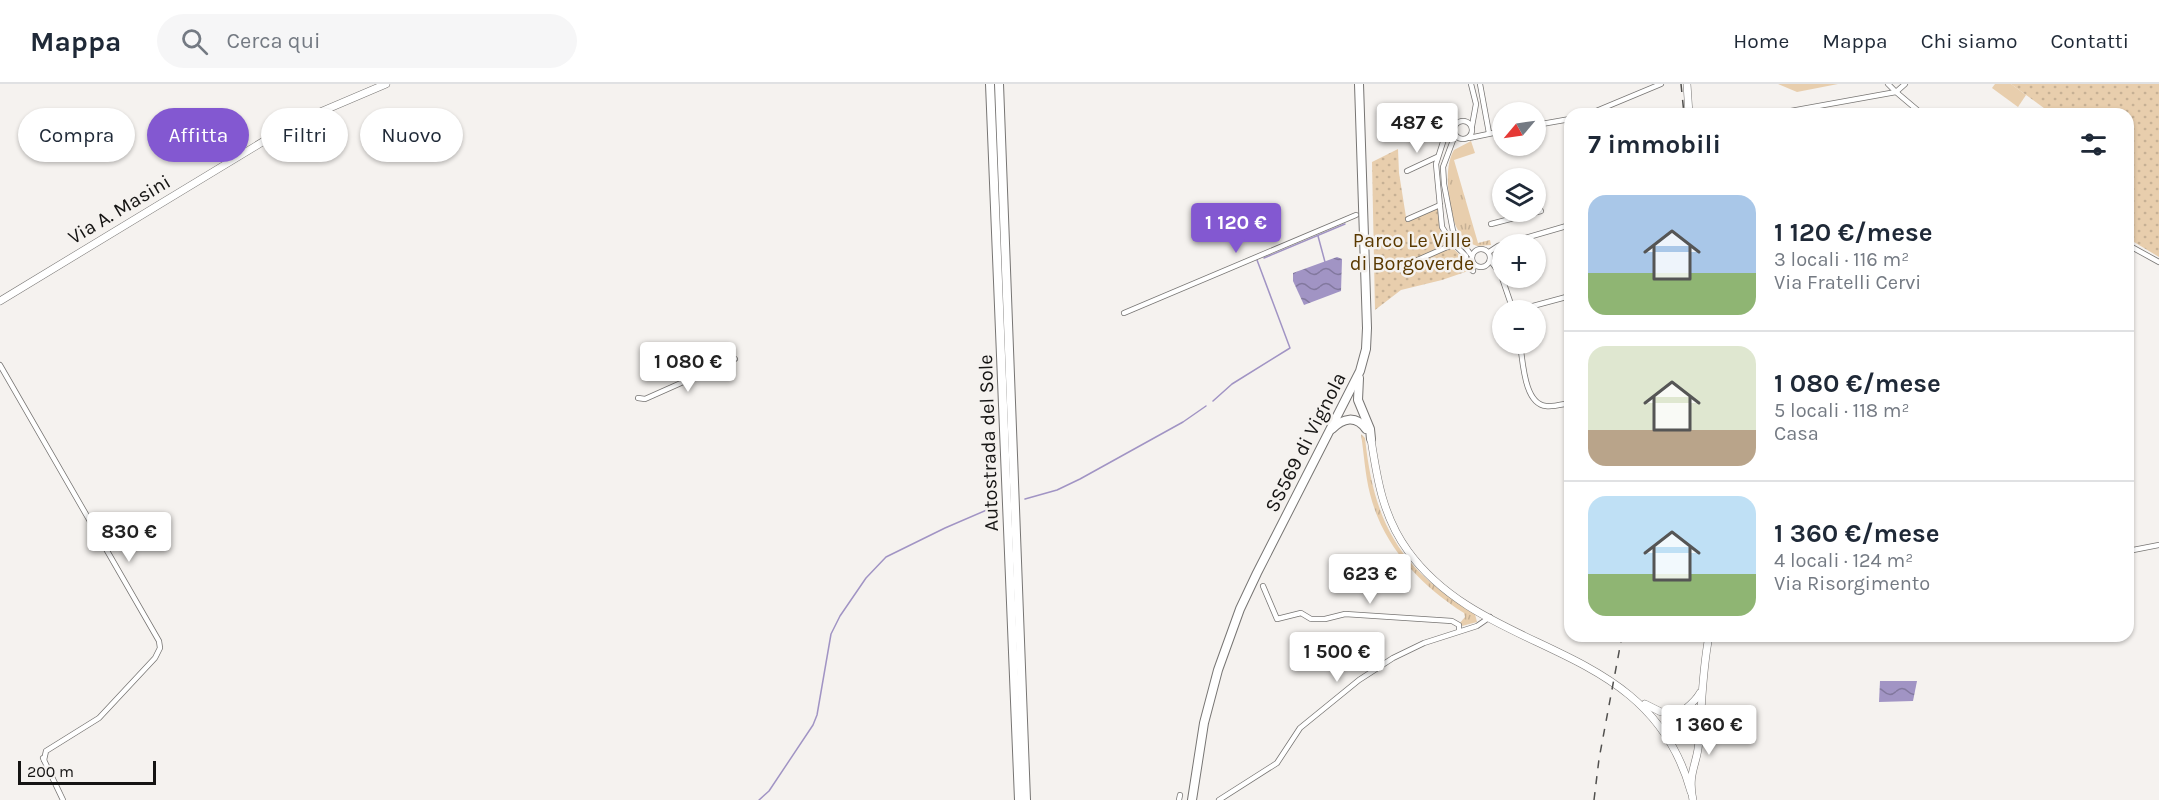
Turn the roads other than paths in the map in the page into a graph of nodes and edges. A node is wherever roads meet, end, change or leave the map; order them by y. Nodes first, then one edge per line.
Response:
1 (386, 84) edge
2 (990, 84) edge
3 (999, 84) edge
4 (1359, 84) edge
5 (1471, 84) edge
6 (1480, 84) edge
7 (1661, 84) edge
8 (1687, 84) edge
9 (1887, 84) edge
10 (1905, 84) edge
11 (1896, 92) junction
12 (1604, 108) edge
13 (1689, 108) edge
14 (1810, 108) edge
15 (1915, 108) edge
16 (1475, 114) junction
17 (1564, 120) edge
18 (1462, 121) junction
19 (1546, 123) edge
20 (1472, 128) junction
21 (1489, 133) junction
22 (1492, 133) edge
23 (1455, 135) junction
24 (1481, 135) junction
25 (1469, 138) junction
26 (1444, 139) dead end
27 (1462, 140) junction
28 (1449, 149) junction
29 (1437, 158) junction
30 (1407, 171) dead end
31 (1440, 206) junction
32 (1356, 215) dead end
33 (1408, 219) dead end
34 (1499, 222) edge
35 (1491, 224) dead end
36 (1564, 227) edge
37 (1454, 244) junction
38 (1464, 245) junction
39 (2134, 248) edge
40 (1478, 249) junction
41 (1489, 252) junction
42 (1472, 256) junction
43 (1490, 260) junction
44 (1413, 262) dead end
45 (2159, 262) edge
46 (1492, 263) edge
47 (1486, 266) junction
48 (1492, 268) edge
49 (1473, 272) dead end
50 (1564, 298) edge
51 (0, 301) edge
52 (1546, 302) edge
53 (1124, 313) dead end
54 (1522, 354) edge
55 (735, 359) dead end
56 (0, 365) edge
57 (1360, 371) junction
58 (638, 398) dead end
59 (1564, 404) edge
60 (1326, 436) junction
61 (1371, 439) junction
62 (2159, 545) edge
63 (2134, 550) edge
64 (1263, 586) dead end
65 (1490, 617) junction
66 (1459, 631) junction
67 (1708, 642) edge
68 (1701, 691) junction
69 (1633, 696) junction
70 (1682, 712) junction
71 (1700, 718) junction
72 (1668, 737) junction
73 (1692, 796) edge
74 (63, 800) edge
75 (1018, 800) edge
76 (1026, 800) edge
77 (1192, 800) edge
78 (1219, 800) edge

1 - 51 main road, Via A. Masini
2 - 75 highway, Autostrada del Sole
3 - 76 highway, Autostrada del Sole
4 - 57 highway, SS569 di Vignola
5 - 16 street
6 - 21 street
7 - 12 street
8 - 13 main road
9 - 11 street
10 - 11 street
11 - 14 street
11 - 15 street
16 - 18 street
16 - 20 street
17 - 19 street
18 - 20 street
18 - 23 street
20 - 24 street
20 - 25 street
21 - 22 street
21 - 24 street
23 - 27 street
23 - 28 street
24 - 25 street
25 - 27 street
26 - 29 street
27 - 28 street
28 - 38 street
29 - 30 street
29 - 31 street
31 - 33 street
31 - 37 street
32 - 53 street
34 - 35 street
36 - 41 street
37 - 44 street
37 - 49 street
38 - 40 street
38 - 42 street
39 - 45 street
40 - 41 street
40 - 42 street
41 - 43 street
42 - 47 street
43 - 46 street
43 - 47 street
47 - 48 street
50 - 52 street
54 - 59 street
55 - 58 street
56 - 74 street
57 - 60 highway, SS569 di Vignola
57 - 61 highway
60 - 61 highway
60 - 77 highway, SS569 di Vignola
61 - 65 main road
62 - 63 street
64 - 66 street
65 - 66 street
65 - 69 main road
66 - 78 street
67 - 68 main road
68 - 70 main road
68 - 71 main road
69 - 70 main road
69 - 72 main road
70 - 72 main road
71 - 72 main road
71 - 73 main road
72 - 73 main road

